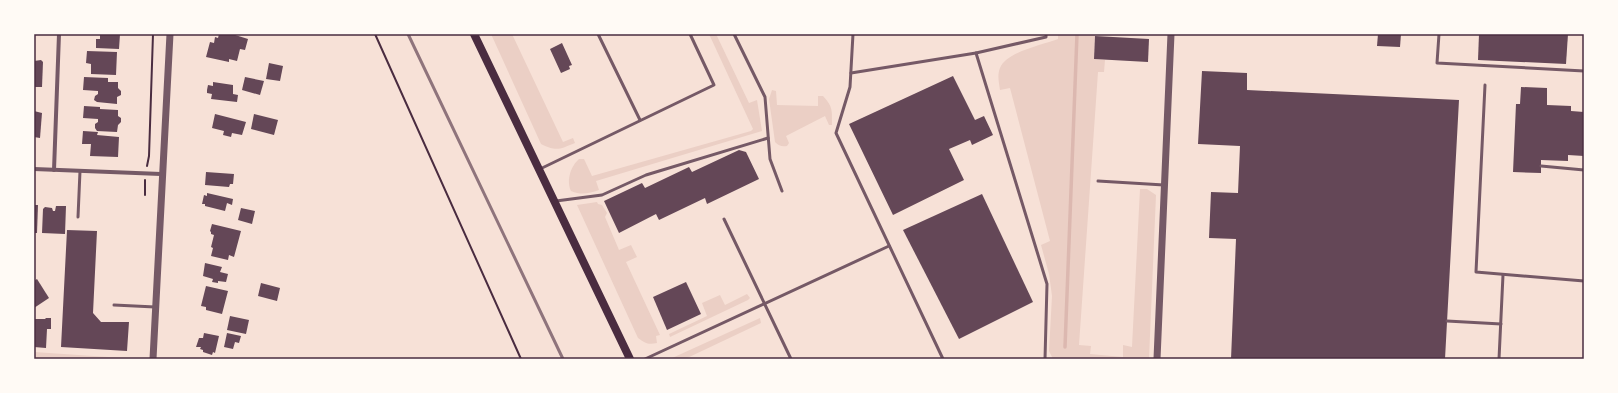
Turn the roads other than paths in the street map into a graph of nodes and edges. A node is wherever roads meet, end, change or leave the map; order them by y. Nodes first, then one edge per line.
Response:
1 (59, 34) edge
2 (170, 34) edge
3 (474, 34) edge
4 (598, 34) edge
5 (690, 34) edge
6 (734, 34) edge
7 (853, 34) edge
8 (1046, 34) edge
9 (1171, 34) edge
10 (1440, 34) edge
11 (976, 53) junction
12 (1584, 71) edge
13 (851, 73) junction
14 (1485, 85) dead end
15 (640, 120) junction
16 (768, 138) junction
17 (1541, 166) dead end
18 (34, 169) edge
19 (539, 169) junction
20 (54, 170) junction
21 (1584, 170) edge
22 (80, 171) junction
23 (162, 174) junction
24 (1098, 181) dead end
25 (1164, 185) junction
26 (782, 191) dead end
27 (554, 201) junction
28 (78, 217) dead end
29 (724, 219) dead end
30 (889, 246) junction
31 (1503, 275) junction
32 (1584, 281) edge
33 (764, 304) junction
34 (114, 305) dead end
35 (155, 307) junction
36 (1447, 321) dead end
37 (1501, 324) junction
38 (153, 359) edge
39 (630, 359) edge
40 (645, 359) edge
41 (791, 359) edge
42 (943, 359) edge
43 (1045, 359) edge
44 (1157, 359) edge
45 (1499, 359) edge

1 - 20 street
2 - 23 street
3 - 19 main road
4 - 15 lane
5 - 15 lane
6 - 16 lane
7 - 13 lane
8 - 11 lane
9 - 25 street
10 - 12 lane
11 - 13 lane
11 - 43 lane
13 - 30 lane
14 - 31 lane
15 - 19 lane
16 - 26 lane
16 - 27 lane
17 - 21 lane
18 - 20 street
19 - 27 main road
20 - 22 street
22 - 23 street
22 - 28 lane
23 - 35 street
24 - 25 lane
25 - 44 street
27 - 39 main road
29 - 33 lane
30 - 33 lane
30 - 42 lane
31 - 32 lane
31 - 37 lane
33 - 40 lane
33 - 41 lane
34 - 35 lane
35 - 38 street
36 - 37 lane
37 - 45 lane

